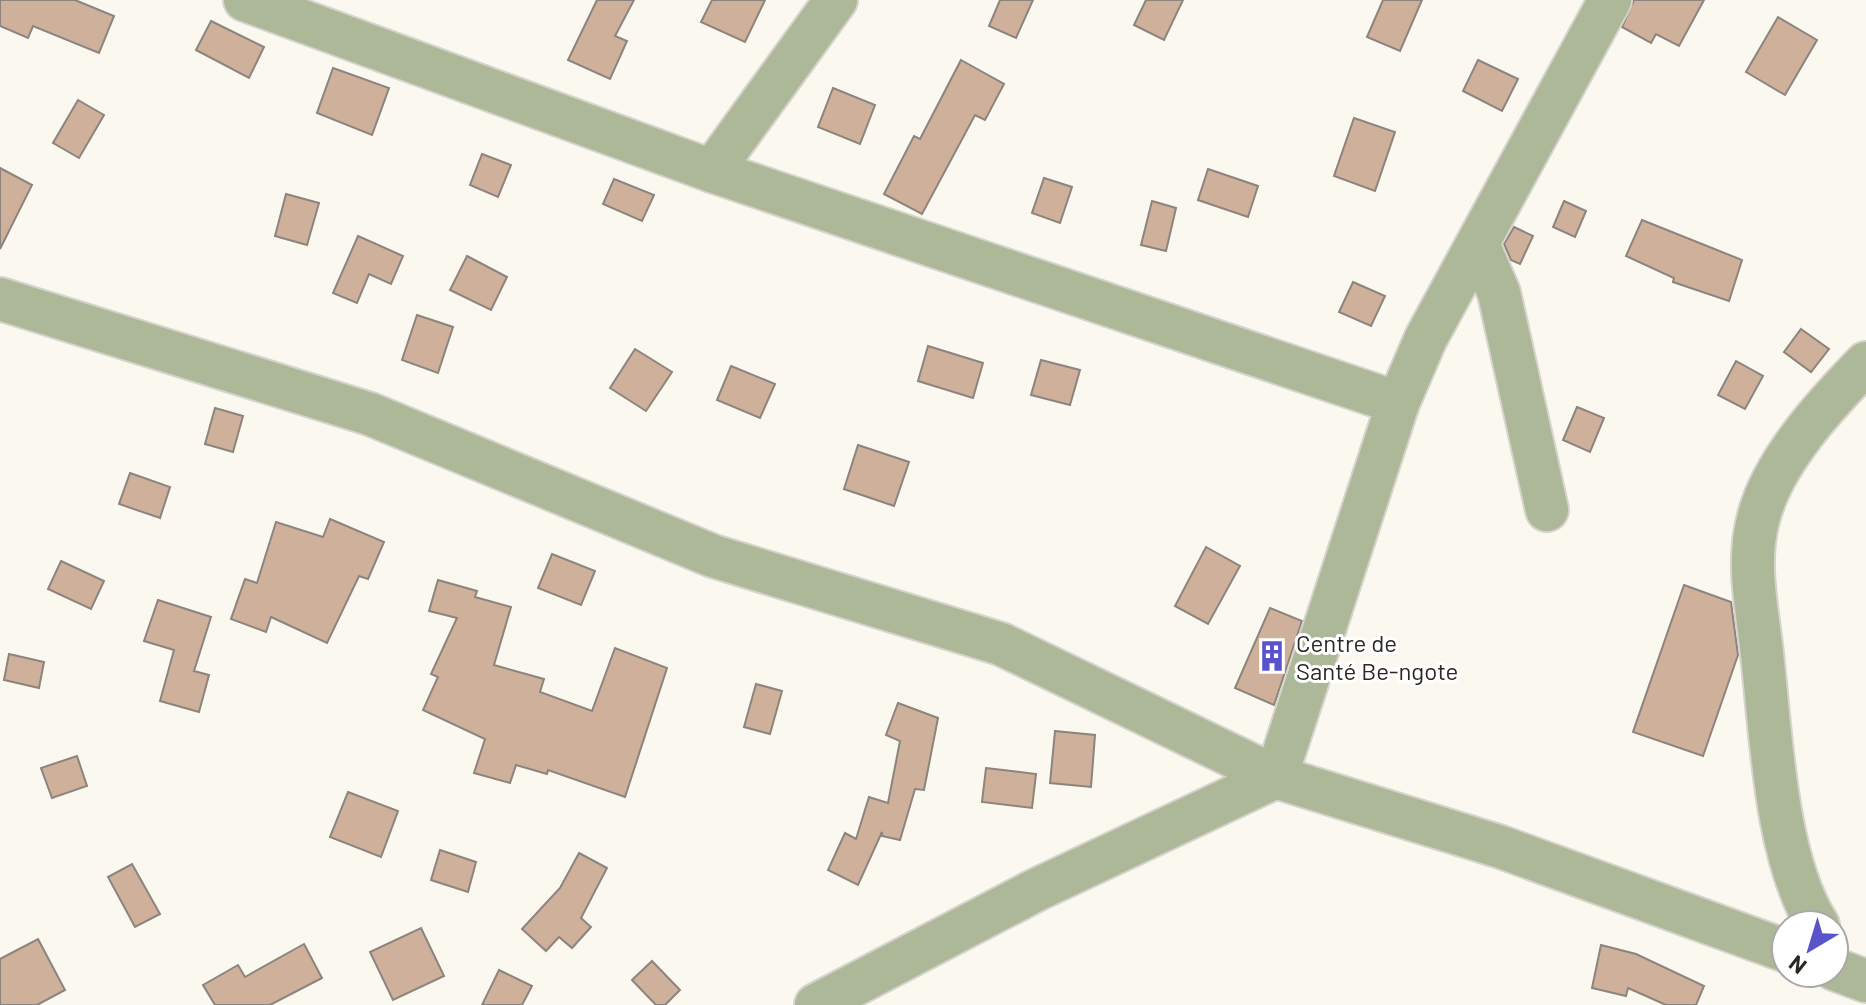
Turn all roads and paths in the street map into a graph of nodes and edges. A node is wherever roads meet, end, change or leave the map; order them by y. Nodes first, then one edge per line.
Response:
1 (245, 0) edge
2 (836, 0) edge
3 (1610, 0) edge
4 (712, 171) junction
5 (1478, 244) junction
6 (0, 299) edge
7 (1866, 363) edge
8 (1398, 403) junction
9 (1547, 510) dead end
10 (1276, 777) junction
11 (1808, 909) edge
12 (1770, 945) edge
13 (816, 1005) edge

1 - 4 street
2 - 4 street
3 - 5 street
4 - 8 street
5 - 8 street
5 - 9 street
6 - 10 street
7 - 11 street
8 - 10 street
10 - 12 street
10 - 13 street

